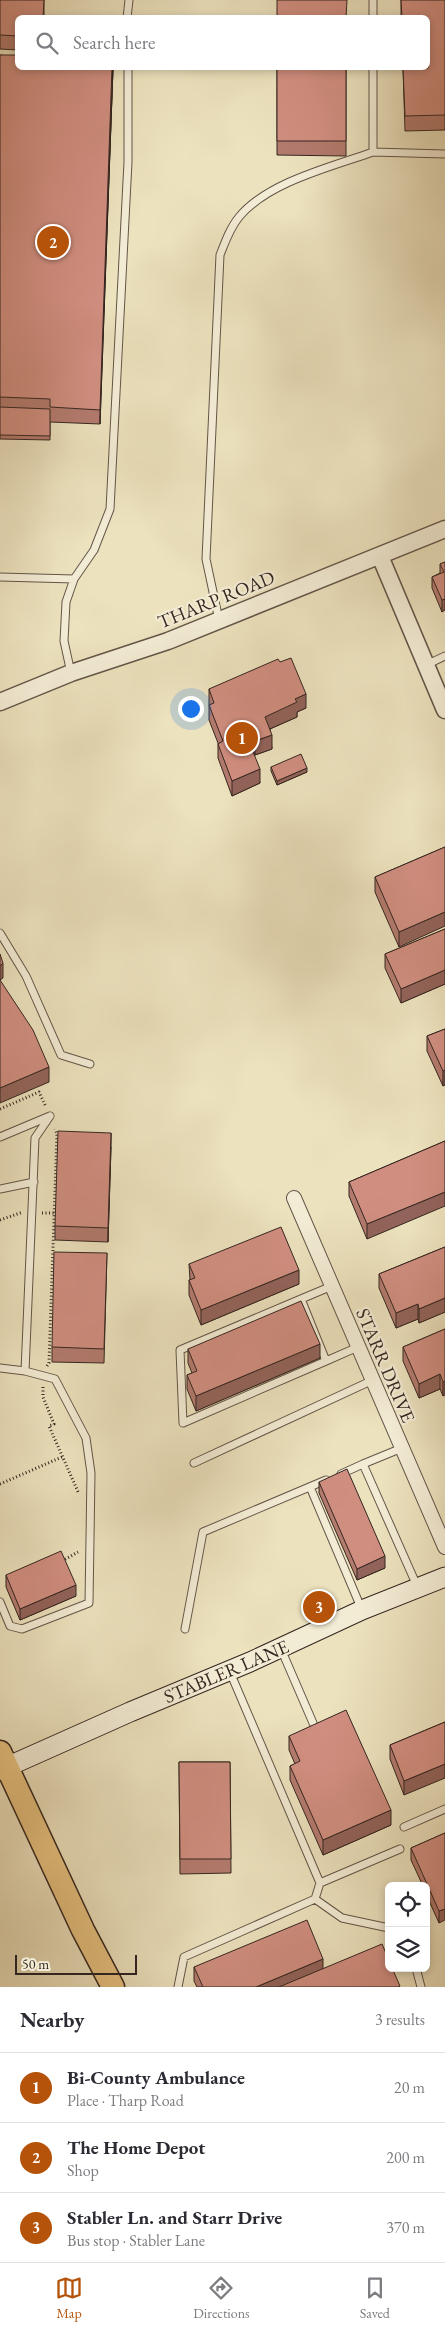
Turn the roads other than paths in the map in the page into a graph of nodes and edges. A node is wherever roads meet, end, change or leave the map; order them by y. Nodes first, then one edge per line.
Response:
1 (129, 0) edge
2 (373, 0) edge
3 (127, 15) edge
4 (373, 15) edge
5 (128, 70) edge
6 (373, 70) edge
7 (373, 152) junction
8 (445, 154) edge
9 (445, 529) edge
10 (380, 556) junction
11 (0, 577) edge
12 (74, 579) junction
13 (219, 620) junction
14 (445, 656) edge
15 (426, 665) junction
16 (71, 673) junction
17 (0, 702) edge
18 (445, 710) edge
19 (0, 933) edge
20 (90, 1064) dead end
21 (0, 1136) edge
22 (34, 1182) junction
23 (0, 1189) edge
24 (294, 1198) dead end
25 (332, 1286) junction
26 (302, 1299) junction
27 (358, 1347) junction
28 (326, 1361) junction
29 (0, 1368) edge
30 (24, 1371) junction
31 (373, 1380) junction
32 (402, 1448) junction
33 (194, 1463) dead end
34 (363, 1464) junction
35 (310, 1487) junction
36 (445, 1547) edge
37 (445, 1577) edge
38 (418, 1588) junction
39 (0, 1602) edge
40 (362, 1610) junction
41 (185, 1629) dead end
42 (280, 1648) junction
43 (229, 1671) junction
44 (313, 1723) edge
45 (2, 1763) edge
46 (445, 1809) edge
47 (404, 1827) dead end
48 (400, 1849) dead end
49 (320, 1883) junction
50 (315, 1899) junction
51 (385, 1927) edge
52 (417, 1972) edge
53 (113, 1987) edge
54 (178, 1987) edge
55 (421, 1987) edge

1 - 3 lane
2 - 4 lane
5 - 12 lane
6 - 7 lane
7 - 8 lane
7 - 13 lane
9 - 10 street, THARP ROAD
10 - 13 street, THARP ROAD
10 - 15 street
11 - 12 lane
12 - 16 lane
13 - 16 street, THARP ROAD
14 - 15 lane
15 - 18 street
16 - 17 street, THARP ROAD
19 - 20 lane
21 - 22 lane
22 - 23 lane
22 - 30 lane
24 - 25 street, STARR DRIVE
25 - 26 lane
25 - 27 street, STARR DRIVE
26 - 28 lane
26 - 28 lane
27 - 28 lane
27 - 31 street, STARR DRIVE
29 - 30 lane
30 - 39 lane
31 - 32 street, STARR DRIVE
31 - 33 lane
32 - 34 lane
32 - 36 street, STARR DRIVE
34 - 35 lane
34 - 38 lane
35 - 40 lane
35 - 41 lane
37 - 38 main road, STABLER LANE
38 - 40 main road, STABLER LANE
40 - 42 main road, STABLER LANE
42 - 43 main road, STABLER LANE
42 - 44 lane
43 - 45 main road, STABLER LANE
43 - 49 lane
45 - 53 highway
46 - 47 lane
48 - 49 lane
49 - 50 lane
50 - 51 lane
50 - 54 lane
52 - 55 lane

